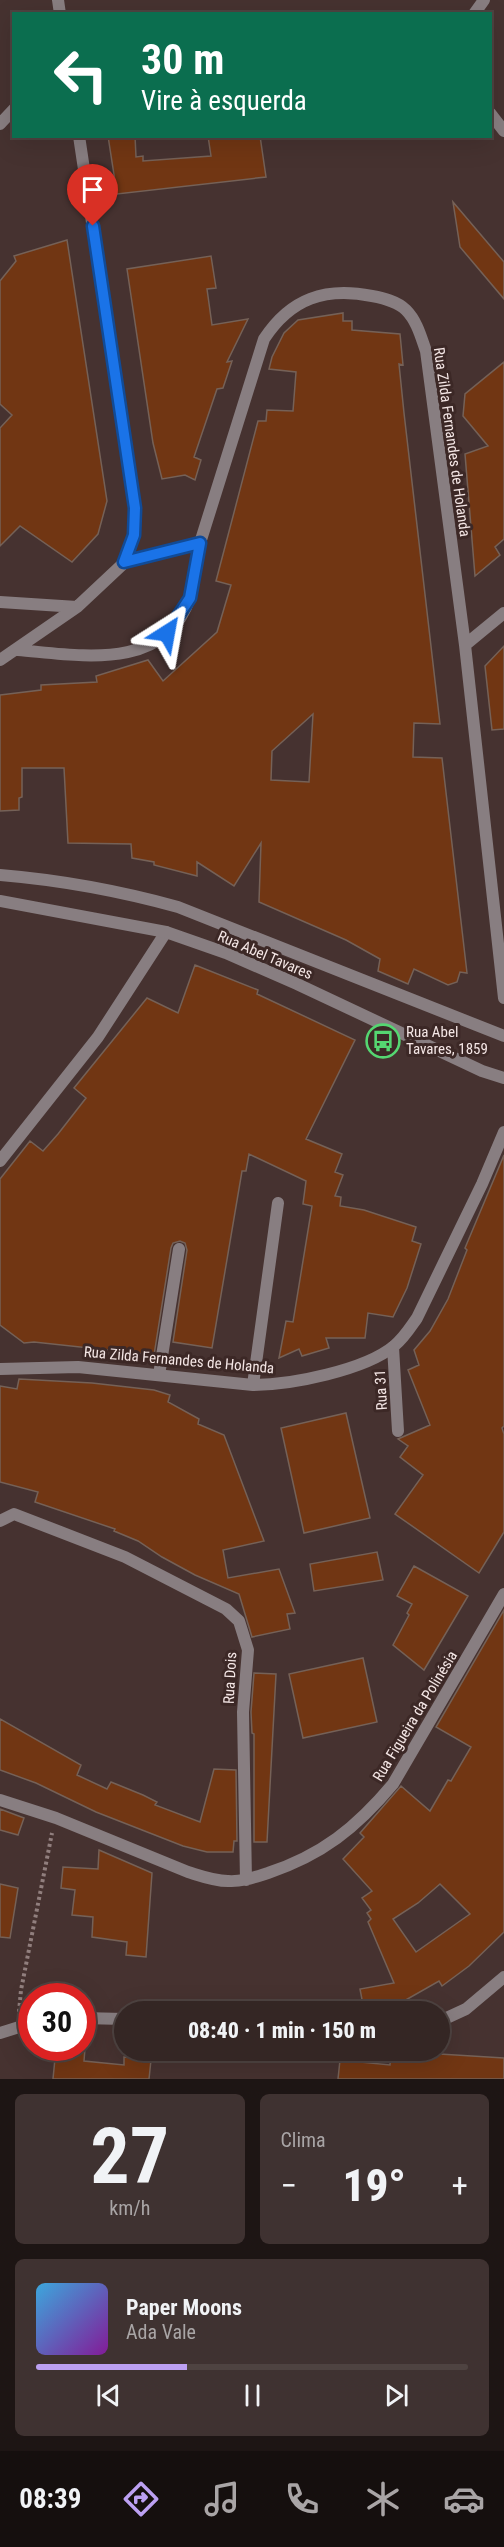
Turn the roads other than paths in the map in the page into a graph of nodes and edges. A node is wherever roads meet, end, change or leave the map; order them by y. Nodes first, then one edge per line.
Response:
1 (12, 111) edge
2 (492, 116) edge
3 (0, 124) edge
4 (504, 131) edge
5 (79, 138) edge
6 (200, 543) junction
7 (124, 562) junction
8 (0, 602) edge
9 (76, 607) junction
10 (504, 613) edge
11 (465, 645) junction
12 (18, 650) junction
13 (0, 660) edge
14 (0, 875) edge
15 (0, 901) edge
16 (166, 932) junction
17 (504, 998) edge
18 (504, 1036) edge
19 (504, 1078) edge
20 (504, 1132) edge
21 (0, 1161) edge
22 (278, 1203) dead end
23 (179, 1250) dead end
24 (393, 1347) junction
25 (0, 1369) edge
26 (159, 1375) junction
27 (253, 1385) junction
28 (398, 1431) dead end
29 (0, 1521) edge
30 (504, 1594) edge
31 (500, 1608) edge
32 (0, 1800) edge
33 (246, 1880) junction
34 (504, 1977) edge
35 (450, 2016) edge
36 (96, 2018) edge
37 (114, 2019) edge
38 (18, 2027) edge
39 (0, 2033) edge

1 - 3 street
2 - 4 street
5 - 7 street
6 - 7 street
6 - 11 street, Rua Zilda Fernandes de Holanda
6 - 12 street, Rua Zilda Fernandes de Holanda
7 - 9 street
8 - 9 street
9 - 12 street
10 - 11 street
11 - 17 street, Rua Zilda Fernandes de Holanda
12 - 13 street
14 - 18 street, Rua Abel Tavares
15 - 16 street, Rua Abel Tavares
16 - 19 street, Rua Abel Tavares
16 - 21 street
20 - 24 street, Rua Zilda Fernandes de Holanda
22 - 27 street
23 - 26 street
24 - 27 street, Rua Zilda Fernandes de Holanda
24 - 28 street, Rua 31
25 - 26 street, Rua Zilda Fernandes de Holanda
26 - 27 street, Rua Zilda Fernandes de Holanda
29 - 33 street, Rua Dois
30 - 31 street, Rua Figueira da Polinésia
31 - 33 street, Rua Figueira da Polinésia
32 - 33 street, Rua Figueira da Polinésia
34 - 35 street
36 - 37 street
38 - 39 street

